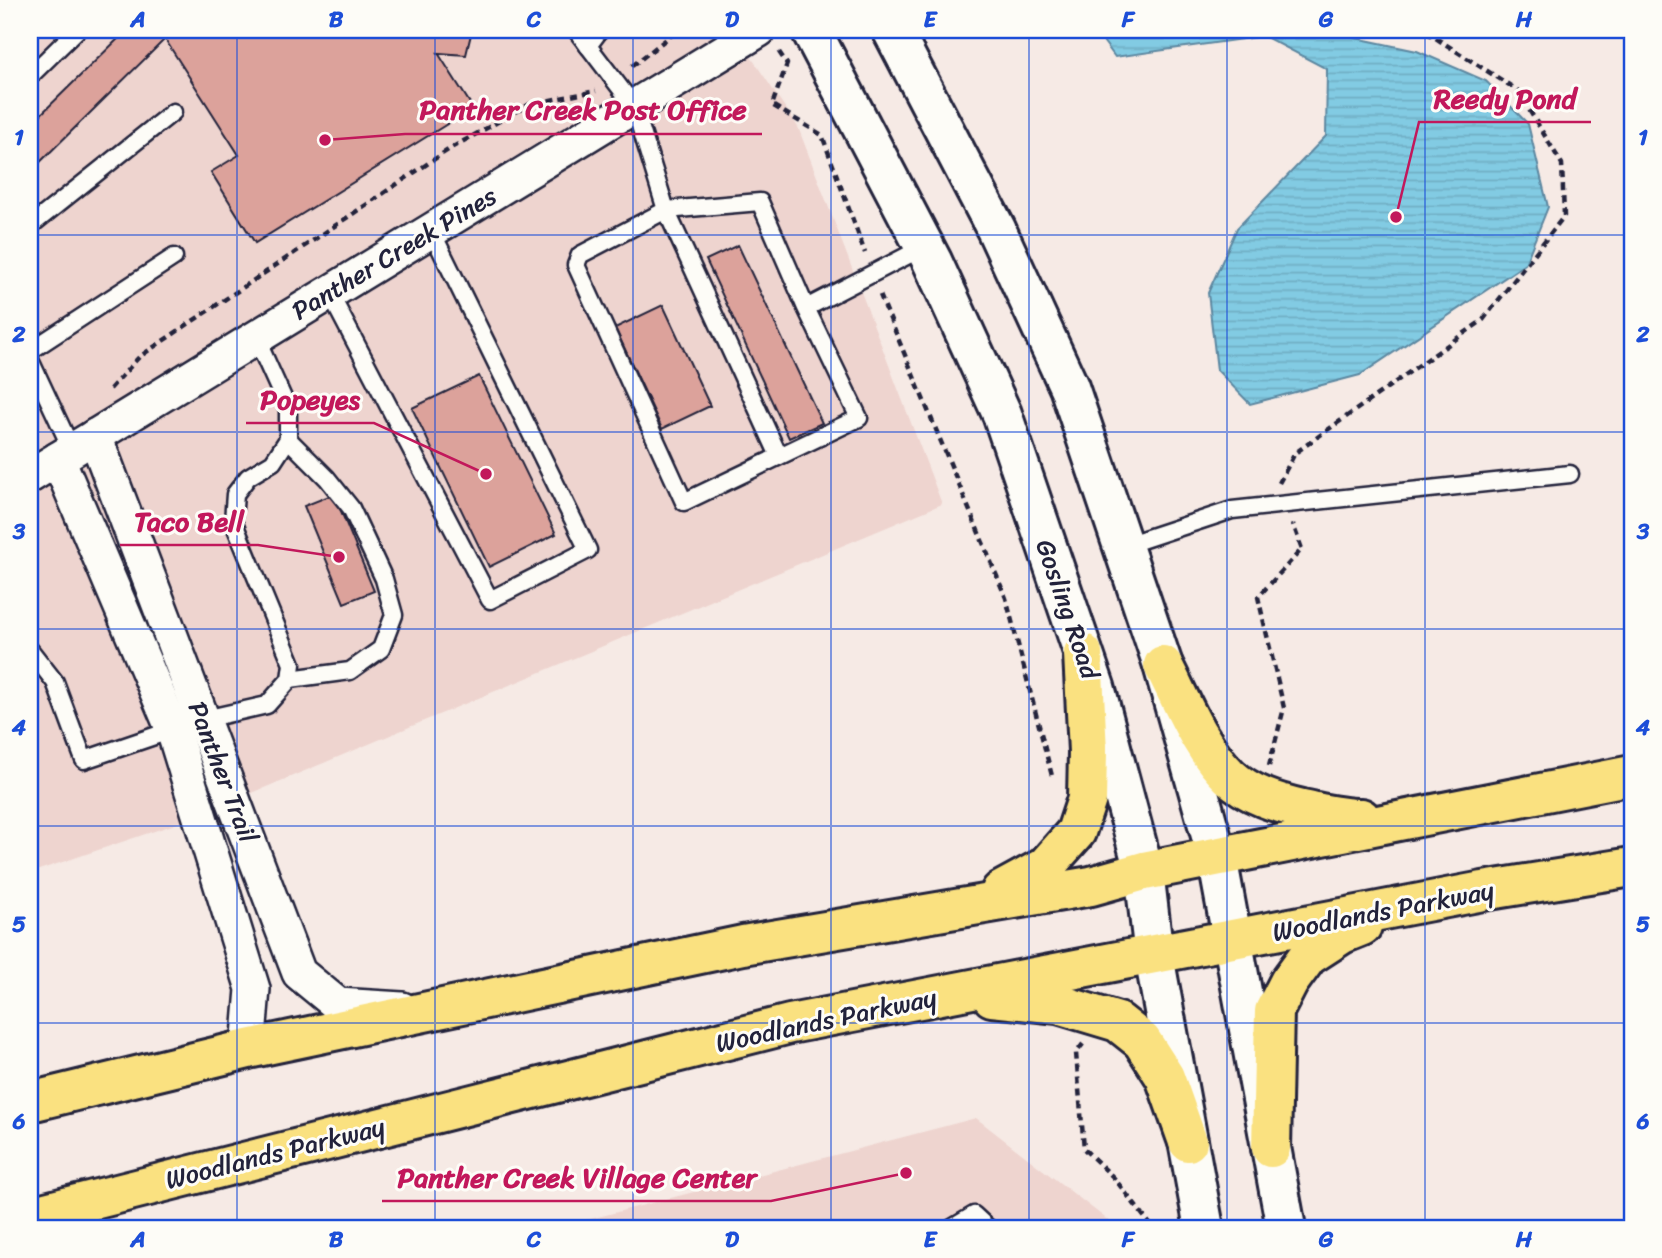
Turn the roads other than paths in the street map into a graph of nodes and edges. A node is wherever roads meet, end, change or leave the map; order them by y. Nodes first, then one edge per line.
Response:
1 (77, 30) edge
2 (576, 30) edge
3 (600, 30) edge
4 (811, 30) edge
5 (892, 30) edge
6 (766, 36) edge
7 (588, 46) junction
8 (30, 76) edge
9 (634, 106) junction
10 (173, 112) dead end
11 (666, 211) junction
12 (30, 226) edge
13 (431, 230) junction
14 (924, 247) junction
15 (174, 257) dead end
16 (329, 292) junction
17 (806, 308) junction
18 (256, 338) junction
19 (30, 351) edge
20 (30, 360) edge
21 (288, 439) junction
22 (75, 448) junction
23 (779, 456) junction
24 (1570, 474) dead end
25 (30, 476) edge
26 (1123, 546) junction
27 (30, 650) edge
28 (1083, 653) junction
29 (1163, 665) junction
30 (290, 679) junction
31 (188, 725) junction
32 (1632, 775) edge
33 (1412, 818) junction
34 (1217, 856) junction
35 (1632, 867) edge
36 (1144, 871) junction
37 (1404, 907) junction
38 (960, 908) junction
39 (1231, 941) junction
40 (1154, 956) junction
41 (952, 993) junction
42 (432, 1010) junction
43 (248, 1049) junction
44 (30, 1102) edge
45 (1188, 1142) junction
46 (1271, 1148) junction
47 (30, 1216) edge
48 (952, 1228) edge
49 (988, 1228) edge
50 (1204, 1228) edge
51 (1286, 1228) edge

1 - 8 lane
2 - 7 lane
3 - 7 lane
4 - 14 main road, Gosling Road
5 - 26 main road
6 - 9 street, Panther Creek Pines
7 - 9 lane
9 - 11 lane
9 - 13 street, Panther Creek Pines
10 - 12 lane
11 - 17 lane
11 - 23 lane
11 - 23 lane
13 - 16 street, Panther Creek Pines
13 - 16 lane
14 - 17 lane
14 - 28 main road, Gosling Road
15 - 19 lane
16 - 18 street, Panther Creek Pines
17 - 23 lane
18 - 21 lane
18 - 22 street, Panther Creek Pines
20 - 22 lane
21 - 30 lane
21 - 30 lane
22 - 25 street, Panther Creek Pines
22 - 31 street, Panther Trail
22 - 31 street, Panther Trail
24 - 26 lane
26 - 29 main road
27 - 31 lane
28 - 36 main road, Gosling Road
28 - 38 main road
29 - 33 main road
29 - 34 main road
30 - 31 lane
31 - 42 street, Panther Trail
31 - 43 street, Panther Trail
32 - 33 main road
33 - 34 main road
34 - 36 main road
34 - 39 main road
35 - 37 main road, Woodlands Parkway
36 - 38 main road
36 - 40 main road, Gosling Road
37 - 39 main road, Woodlands Parkway
37 - 46 main road
38 - 42 main road
39 - 40 main road, Woodlands Parkway
39 - 46 main road
40 - 41 main road, Woodlands Parkway
40 - 45 main road, Gosling Road
41 - 45 main road
41 - 47 main road, Woodlands Parkway
42 - 43 main road
43 - 44 main road
45 - 50 main road, Gosling Road
46 - 51 main road
48 - 49 lane

